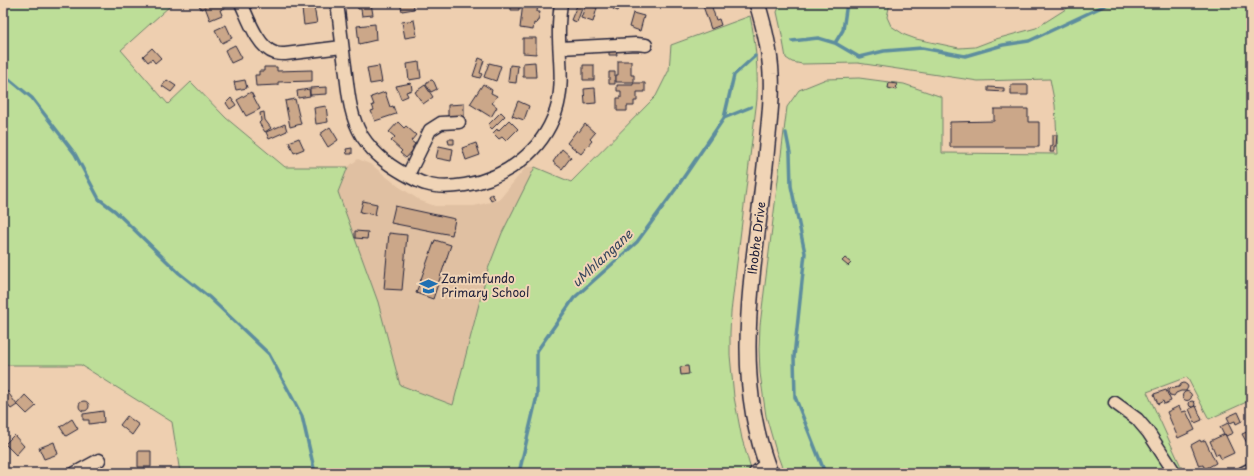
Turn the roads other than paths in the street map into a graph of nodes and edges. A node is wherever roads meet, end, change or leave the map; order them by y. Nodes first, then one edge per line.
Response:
1 (241, 3) edge
2 (338, 3) edge
3 (561, 3) edge
4 (757, 3) edge
5 (646, 45) dead end
6 (342, 47) junction
7 (560, 48) junction
8 (459, 122) dead end
9 (408, 175) junction
10 (1115, 403) dead end
11 (99, 460) dead end
12 (1251, 469) edge
13 (764, 470) edge
14 (74, 473) edge
15 (1175, 473) edge
16 (1244, 473) edge

1 - 6 street
2 - 6 street
3 - 7 street
4 - 13 street, Ihobhe Drive
5 - 7 street
6 - 9 street
7 - 9 street
8 - 9 street
10 - 15 street
11 - 14 street
12 - 16 street

